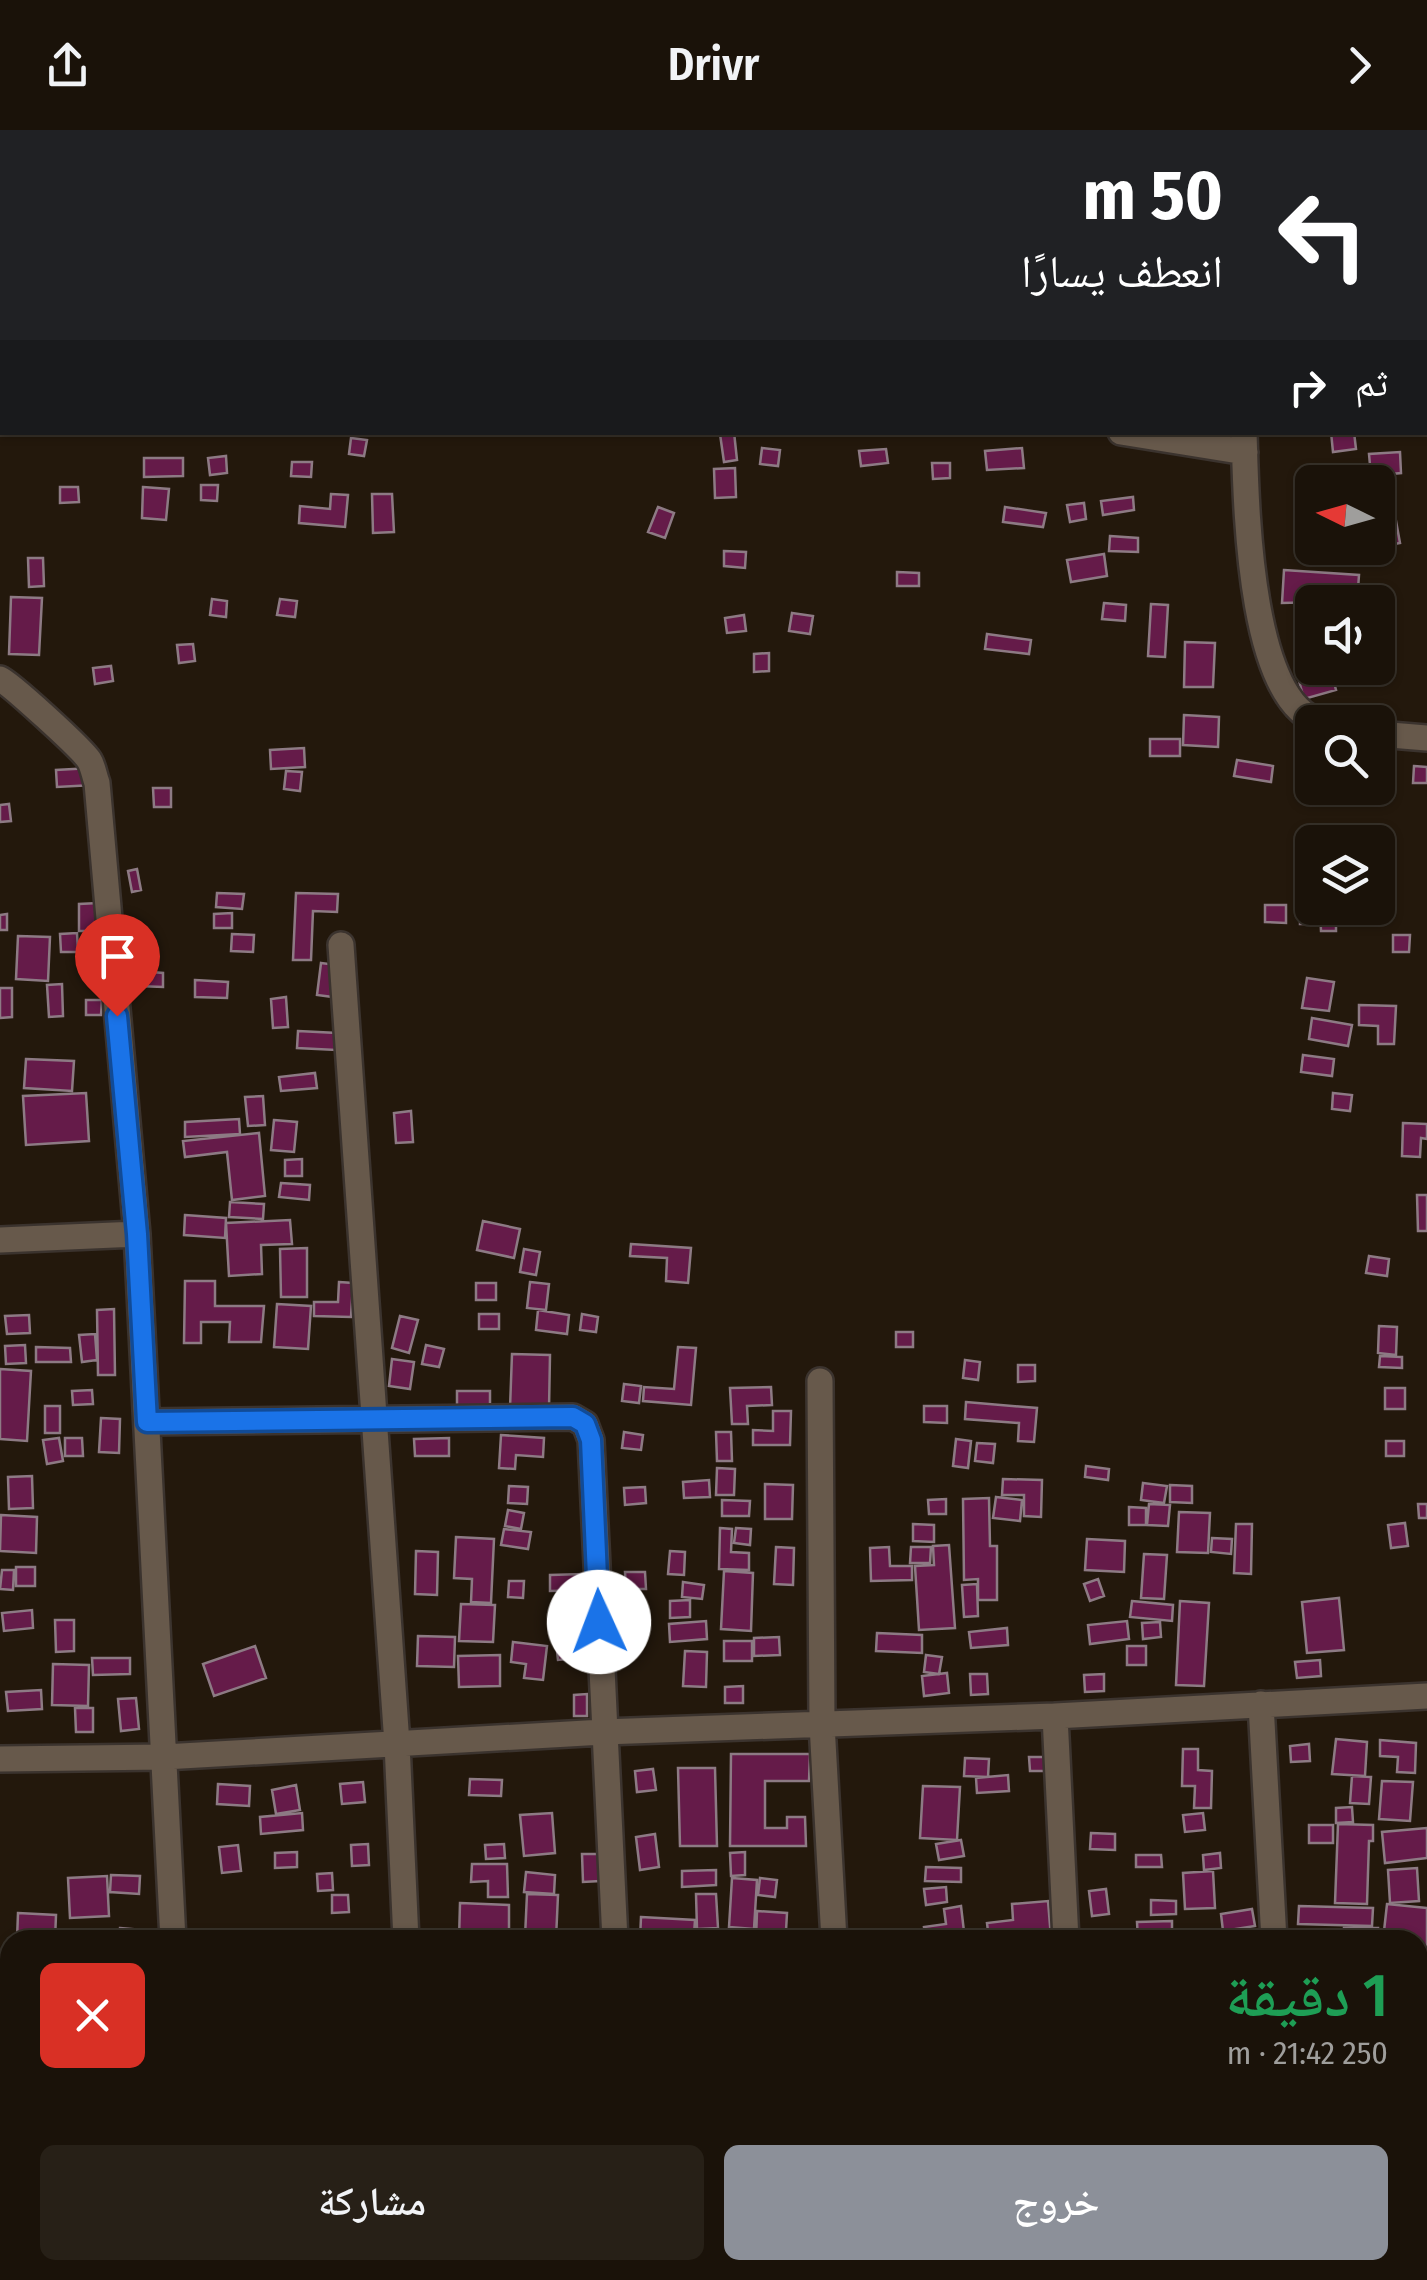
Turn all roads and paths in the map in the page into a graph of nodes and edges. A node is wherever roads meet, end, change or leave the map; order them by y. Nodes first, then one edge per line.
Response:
1 (1158, 435) edge
2 (1245, 442) edge
3 (0, 678) edge
4 (1297, 705) edge
5 (1395, 735) edge
6 (1427, 738) edge
7 (340, 945) dead end
8 (137, 1234) junction
9 (0, 1240) edge
10 (820, 1380) dead end
11 (374, 1418) junction
12 (147, 1422) junction
13 (1427, 1696) edge
14 (1260, 1704) junction
15 (1055, 1716) junction
16 (822, 1724) junction
17 (603, 1732) junction
18 (397, 1744) junction
19 (164, 1757) junction
20 (0, 1759) edge
21 (173, 1930) edge
22 (406, 1930) edge
23 (614, 1930) edge
24 (833, 1930) edge
25 (1066, 1930) edge
26 (1273, 1930) edge

1 - 2 street
2 - 4 street
3 - 8 street
5 - 6 street
7 - 11 street
8 - 9 street
8 - 12 street
10 - 16 street
11 - 12 street
11 - 17 street
11 - 18 street
12 - 19 street
13 - 14 street
14 - 15 street
14 - 26 street
15 - 16 street
15 - 25 street
16 - 17 street
16 - 24 street
17 - 18 street
17 - 23 street
18 - 19 street
18 - 22 street
19 - 20 street
19 - 21 street

